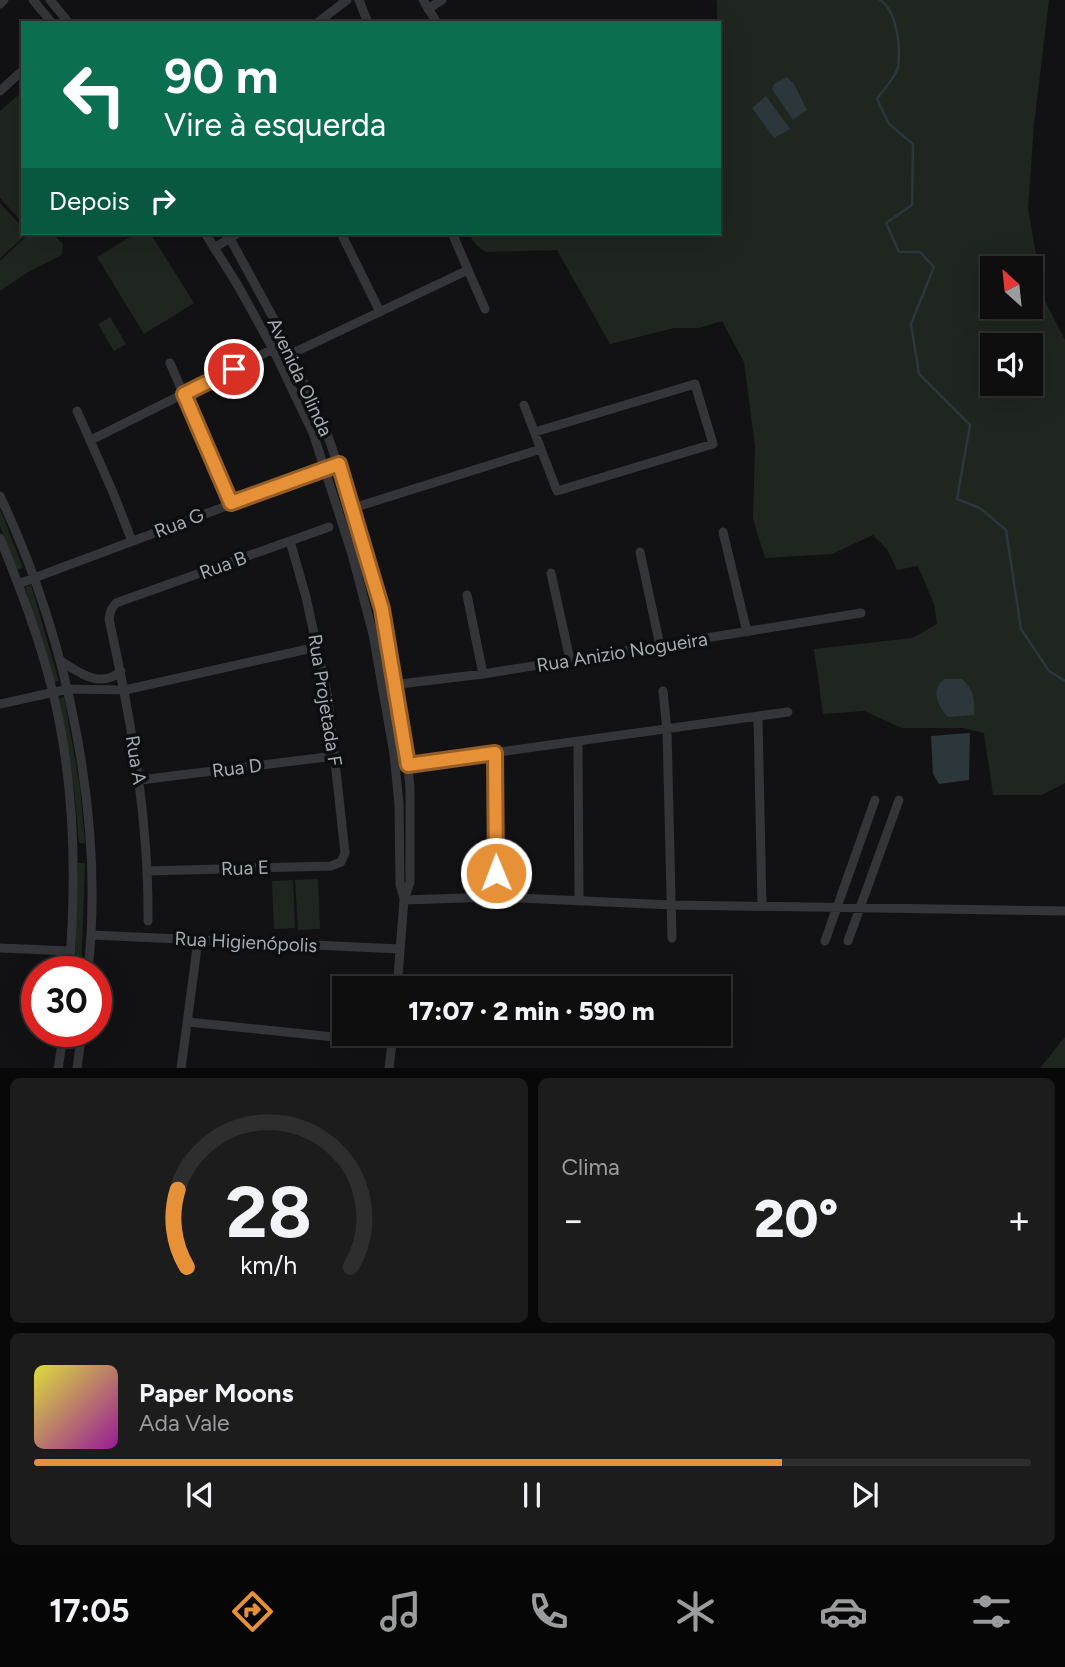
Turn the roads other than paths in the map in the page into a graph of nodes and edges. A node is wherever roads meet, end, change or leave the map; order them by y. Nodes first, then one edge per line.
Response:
1 (4, 0) edge
2 (33, 0) edge
3 (50, 0) edge
4 (347, 0) edge
5 (359, 0) edge
6 (422, 0) edge
7 (442, 0) edge
8 (0, 4) edge
9 (428, 9) junction
10 (50, 21) edge
11 (67, 21) edge
12 (320, 21) edge
13 (367, 21) edge
14 (436, 21) edge
15 (21, 72) edge
16 (0, 91) edge
17 (206, 235) edge
18 (231, 235) edge
19 (232, 235) edge
20 (342, 235) edge
21 (453, 235) edge
22 (214, 248) junction
23 (468, 270) junction
24 (261, 297) junction
25 (248, 305) junction
26 (485, 309) dead end
27 (380, 312) junction
28 (273, 349) junction
29 (291, 354) junction
30 (170, 363) dead end
31 (184, 394) junction
32 (524, 405) dead end
33 (77, 411) dead end
34 (535, 432) junction
35 (91, 440) junction
36 (541, 449) junction
37 (339, 464) junction
38 (326, 468) junction
39 (0, 496) edge
40 (231, 503) junction
41 (353, 508) junction
42 (329, 527) dead end
43 (723, 532) dead end
44 (0, 538) edge
45 (132, 541) junction
46 (290, 541) junction
47 (365, 549) junction
48 (640, 552) dead end
49 (352, 554) junction
50 (551, 573) dead end
51 (33, 579) junction
52 (18, 584) junction
53 (467, 595) dead end
54 (116, 603) joint
55 (861, 613) dead end
56 (747, 632) junction
57 (660, 646) junction
58 (317, 647) junction
59 (570, 660) junction
60 (61, 661) junction
61 (121, 671) junction
62 (80, 674) junction
63 (483, 674) junction
64 (396, 684) junction
65 (383, 686) junction
66 (81, 688) junction
67 (68, 689) junction
68 (125, 690) junction
69 (663, 691) dead end
70 (53, 692) junction
71 (0, 704) edge
72 (788, 712) dead end
73 (758, 718) junction
74 (667, 730) junction
75 (578, 742) junction
76 (495, 753) junction
77 (335, 756) junction
78 (408, 765) junction
79 (396, 766) junction
80 (140, 780) junction
81 (875, 800) dead end
82 (899, 800) dead end
83 (90, 855) junction
84 (74, 856) junction
85 (341, 862) joint
86 (148, 871) junction
87 (496, 897) junction
88 (404, 900) junction
89 (579, 900) junction
90 (672, 905) junction
91 (762, 906) junction
92 (837, 907) junction
93 (860, 908) junction
94 (1065, 911) edge
95 (148, 922) dead end
96 (92, 935) junction
97 (672, 938) dead end
98 (198, 940) junction
99 (825, 941) dead end
100 (848, 941) dead end
101 (0, 948) edge
102 (400, 949) junction
103 (71, 951) junction
104 (70, 956) edge
105 (90, 956) edge
106 (398, 976) edge
107 (187, 1022) junction
108 (332, 1034) edge
109 (391, 1046) edge
110 (61, 1047) edge
111 (80, 1047) edge
112 (58, 1068) edge
113 (77, 1068) edge
114 (181, 1068) edge
115 (389, 1068) edge

1 - 8 street
2 - 10 street
3 - 11 street
4 - 12 street
5 - 13 street
6 - 9 street
7 - 9 street
9 - 14 street
15 - 16 street
17 - 22 street, Avenida Olinda
18 - 22 street
19 - 24 street, Avenida Olinda
20 - 27 street
21 - 23 street
22 - 25 street, Avenida Olinda
23 - 26 street
23 - 27 street
24 - 25 street
24 - 29 street, Avenida Olinda
25 - 28 street, Avenida Olinda
27 - 29 street
28 - 31 street
28 - 38 street, Avenida Olinda
29 - 37 street, Avenida Olinda
30 - 31 street
31 - 35 street
31 - 40 street
32 - 34 street
33 - 35 street
34 - 36 street
34 - 36 street
35 - 45 street
36 - 41 street
37 - 38 street, Rua G
37 - 41 street, Avenida Olinda
38 - 40 street, Rua G
38 - 49 street, Avenida Olinda
39 - 51 street
40 - 45 street, Rua G
41 - 47 street, Avenida Olinda
42 - 46 street, Rua B
43 - 56 street
44 - 52 street
45 - 51 street, Rua G
46 - 54 street, Rua B
46 - 58 street, Rua Projetada F
47 - 49 street
47 - 64 street, Avenida Olinda
48 - 57 street
49 - 65 street, Avenida Olinda
50 - 59 street
51 - 52 street, Rua G
51 - 60 street
52 - 70 street
53 - 63 street
54 - 61 street, Rua A
55 - 56 street, Rua Anizio Nogueira
56 - 57 street, Rua Anizio Nogueira
57 - 59 street, Rua Anizio Nogueira
58 - 68 street
58 - 77 street, Rua Projetada F
59 - 63 street, Rua Anizio Nogueira
60 - 62 street
60 - 67 street
61 - 62 street
61 - 68 street, Rua A
62 - 66 street
63 - 64 street, Rua Anizio Nogueira
64 - 65 street, Rua Anizio Nogueira
64 - 78 street, Avenida Olinda
65 - 79 street, Avenida Olinda
66 - 67 street
66 - 68 street
67 - 70 street
67 - 83 street
68 - 80 street, Rua A
69 - 74 street
70 - 71 street
70 - 84 street
72 - 73 street
73 - 74 street
73 - 91 street
74 - 75 street
74 - 90 street
75 - 76 street
75 - 89 street
76 - 78 street
76 - 87 street
77 - 80 street, Rua D
77 - 85 street, Rua Projetada F
78 - 79 street
78 - 88 street, Avenida Olinda
79 - 88 street, Avenida Olinda
80 - 86 street, Rua A
81 - 92 street
82 - 93 street
83 - 84 street
83 - 96 street
84 - 103 street
85 - 86 street, Rua E
86 - 95 street, Rua A
87 - 88 street
87 - 89 street
88 - 102 street, Avenida Olinda
89 - 90 street
90 - 91 street
90 - 97 street
91 - 92 street
92 - 93 street
92 - 99 street
93 - 94 street
93 - 100 street
96 - 98 street, Rua Higienópolis
96 - 105 street
98 - 102 street, Rua Higienópolis
98 - 107 street
101 - 103 street
102 - 106 street, Avenida Olinda
103 - 104 street
107 - 108 street
107 - 114 street
109 - 115 street
110 - 112 street
111 - 113 street

